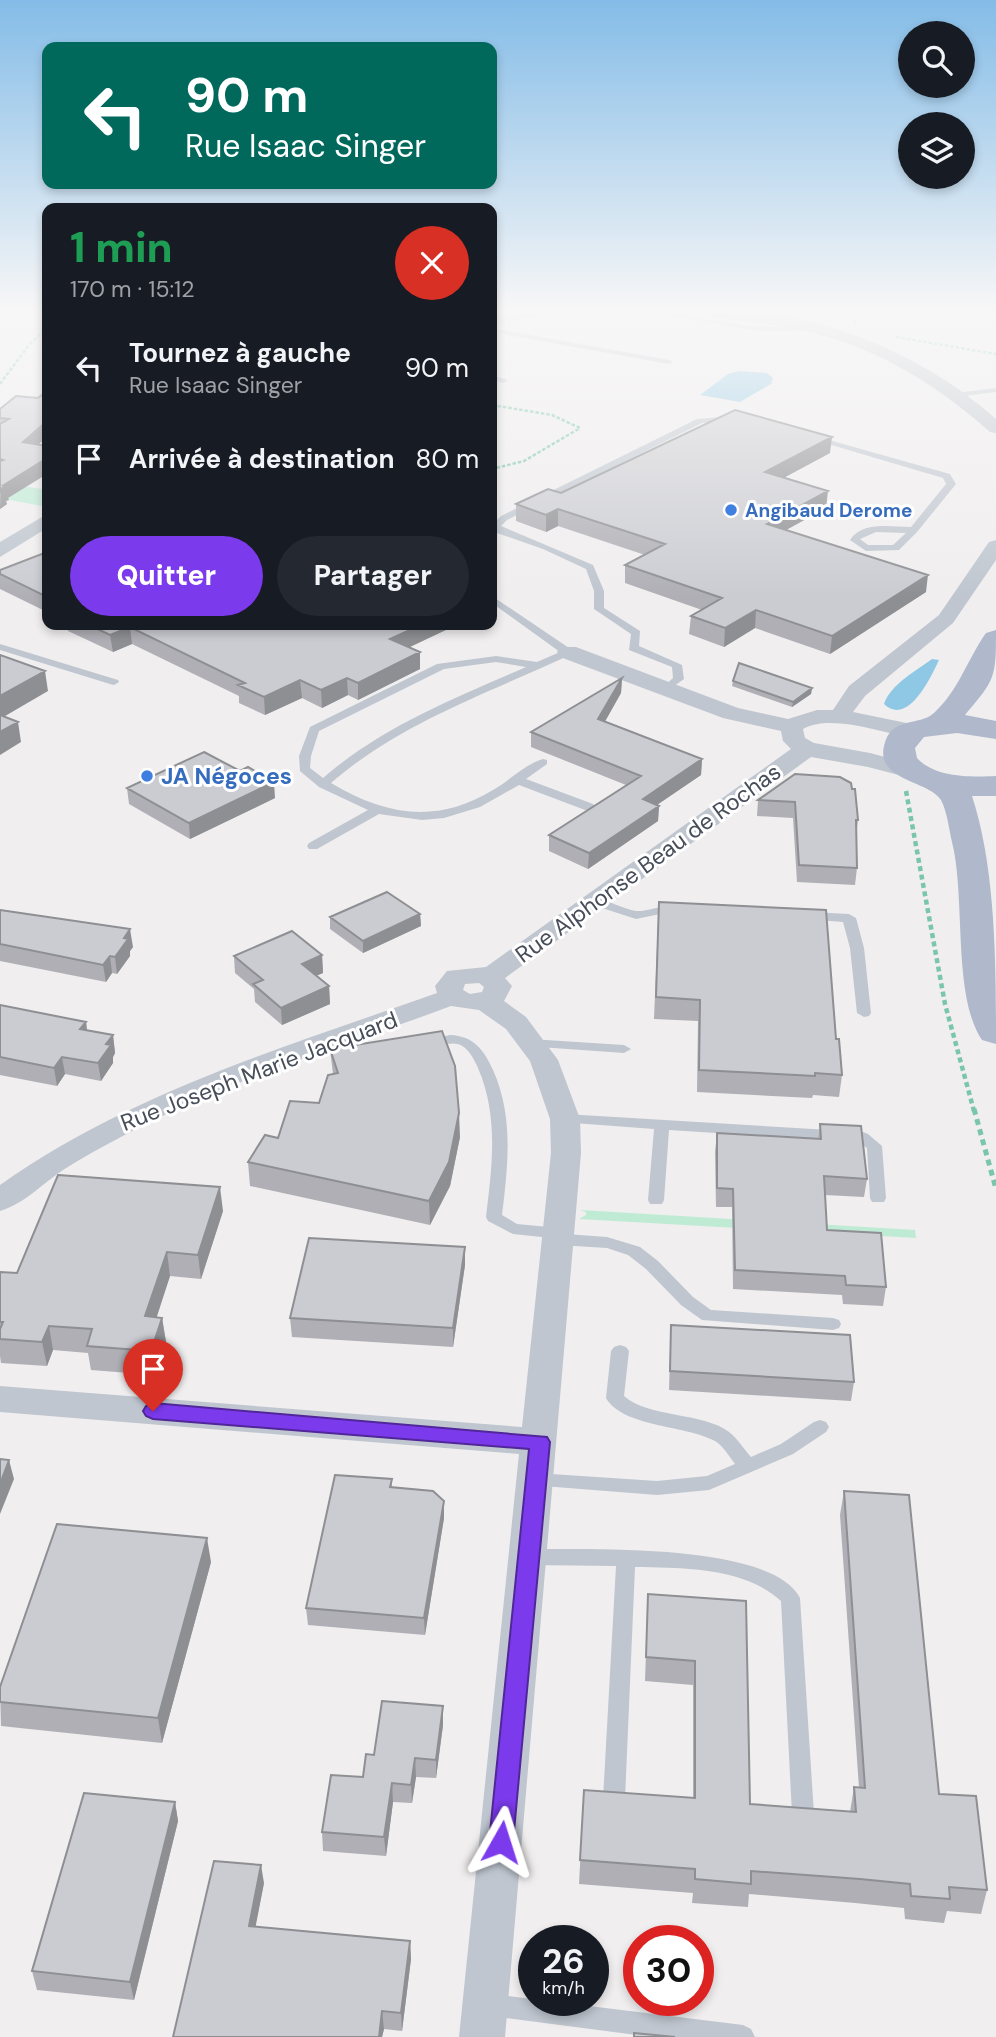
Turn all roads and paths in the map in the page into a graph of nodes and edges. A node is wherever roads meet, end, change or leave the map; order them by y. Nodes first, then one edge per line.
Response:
1 (503, 407) edge
2 (971, 407) edge
3 (740, 420) edge
4 (996, 428) edge
5 (797, 432) edge
6 (497, 468) edge
7 (42, 523) edge
8 (497, 525) edge
9 (497, 527) edge
10 (914, 530) junction
11 (996, 546) edge
12 (0, 551) edge
13 (497, 602) edge
14 (0, 647) edge
15 (992, 648) edge
16 (568, 652) junction
17 (539, 666) junction
18 (114, 682) dead end
19 (667, 688) junction
20 (839, 717) junction
21 (791, 727) junction
22 (928, 727) junction
23 (995, 730) edge
24 (807, 749) junction
25 (870, 760) junction
26 (543, 762) dead end
27 (930, 778) junction
28 (517, 780) junction
29 (323, 784) junction
30 (996, 786) edge
31 (589, 807) edge
32 (377, 810) junction
33 (313, 846) dead end
34 (974, 861) junction
35 (598, 902) junction
36 (697, 912) edge
37 (802, 916) edge
38 (476, 991) junction
39 (864, 1013) dead end
40 (996, 1032) edge
41 (431, 1043) edge
42 (530, 1043) junction
43 (624, 1049) dead end
44 (565, 1119) junction
45 (662, 1126) junction
46 (996, 1189) edge
47 (878, 1198) dead end
48 (0, 1200) edge
49 (656, 1200) dead end
50 (558, 1236) junction
51 (833, 1324) dead end
52 (620, 1351) dead end
53 (0, 1399) edge
54 (820, 1427) dead end
55 (540, 1442) junction
56 (748, 1466) junction
57 (536, 1480) junction
58 (529, 1558) junction
59 (625, 1560) junction
60 (614, 1799) edge
61 (803, 1814) edge
62 (484, 2021) edge
63 (743, 2037) edge

1 - 6 path
2 - 4 street
3 - 8 lane
5 - 10 lane
7 - 12 street
9 - 19 lane
10 - 10 lane
11 - 20 street
13 - 16 lane
14 - 18 lane
15 - 22 main road
15 - 23 main road
16 - 17 lane
16 - 19 street, Rue Alphonse Beau de Rochas
17 - 29 lane
17 - 29 lane
19 - 21 street, Rue Alphonse Beau de Rochas
20 - 21 street, Rue Alphonse Beau de Rochas
20 - 22 street, Rue Alphonse Beau de Rochas
21 - 24 street, Rue Alphonse Beau de Rochas
22 - 23 main road
22 - 27 main road
24 - 25 street
24 - 35 street, Rue Alphonse Beau de Rochas
25 - 27 street
25 - 46 path
26 - 28 lane
27 - 30 main road
27 - 34 main road
28 - 31 lane
28 - 32 lane
29 - 32 lane
30 - 34 main road
32 - 33 lane
34 - 40 main road
35 - 36 lane
35 - 38 street, Rue Alphonse Beau de Rochas
37 - 39 lane
38 - 42 street
38 - 48 street, Rue Joseph Marie Jacquard
41 - 50 lane
42 - 43 lane
42 - 44 street
44 - 45 lane
44 - 50 street
45 - 47 lane
45 - 49 lane
50 - 51 lane
50 - 55 street
52 - 56 lane
53 - 55 street
54 - 56 lane
55 - 57 street
56 - 57 lane
57 - 58 street
58 - 59 lane
58 - 62 street
59 - 60 lane
59 - 61 lane
62 - 63 lane

